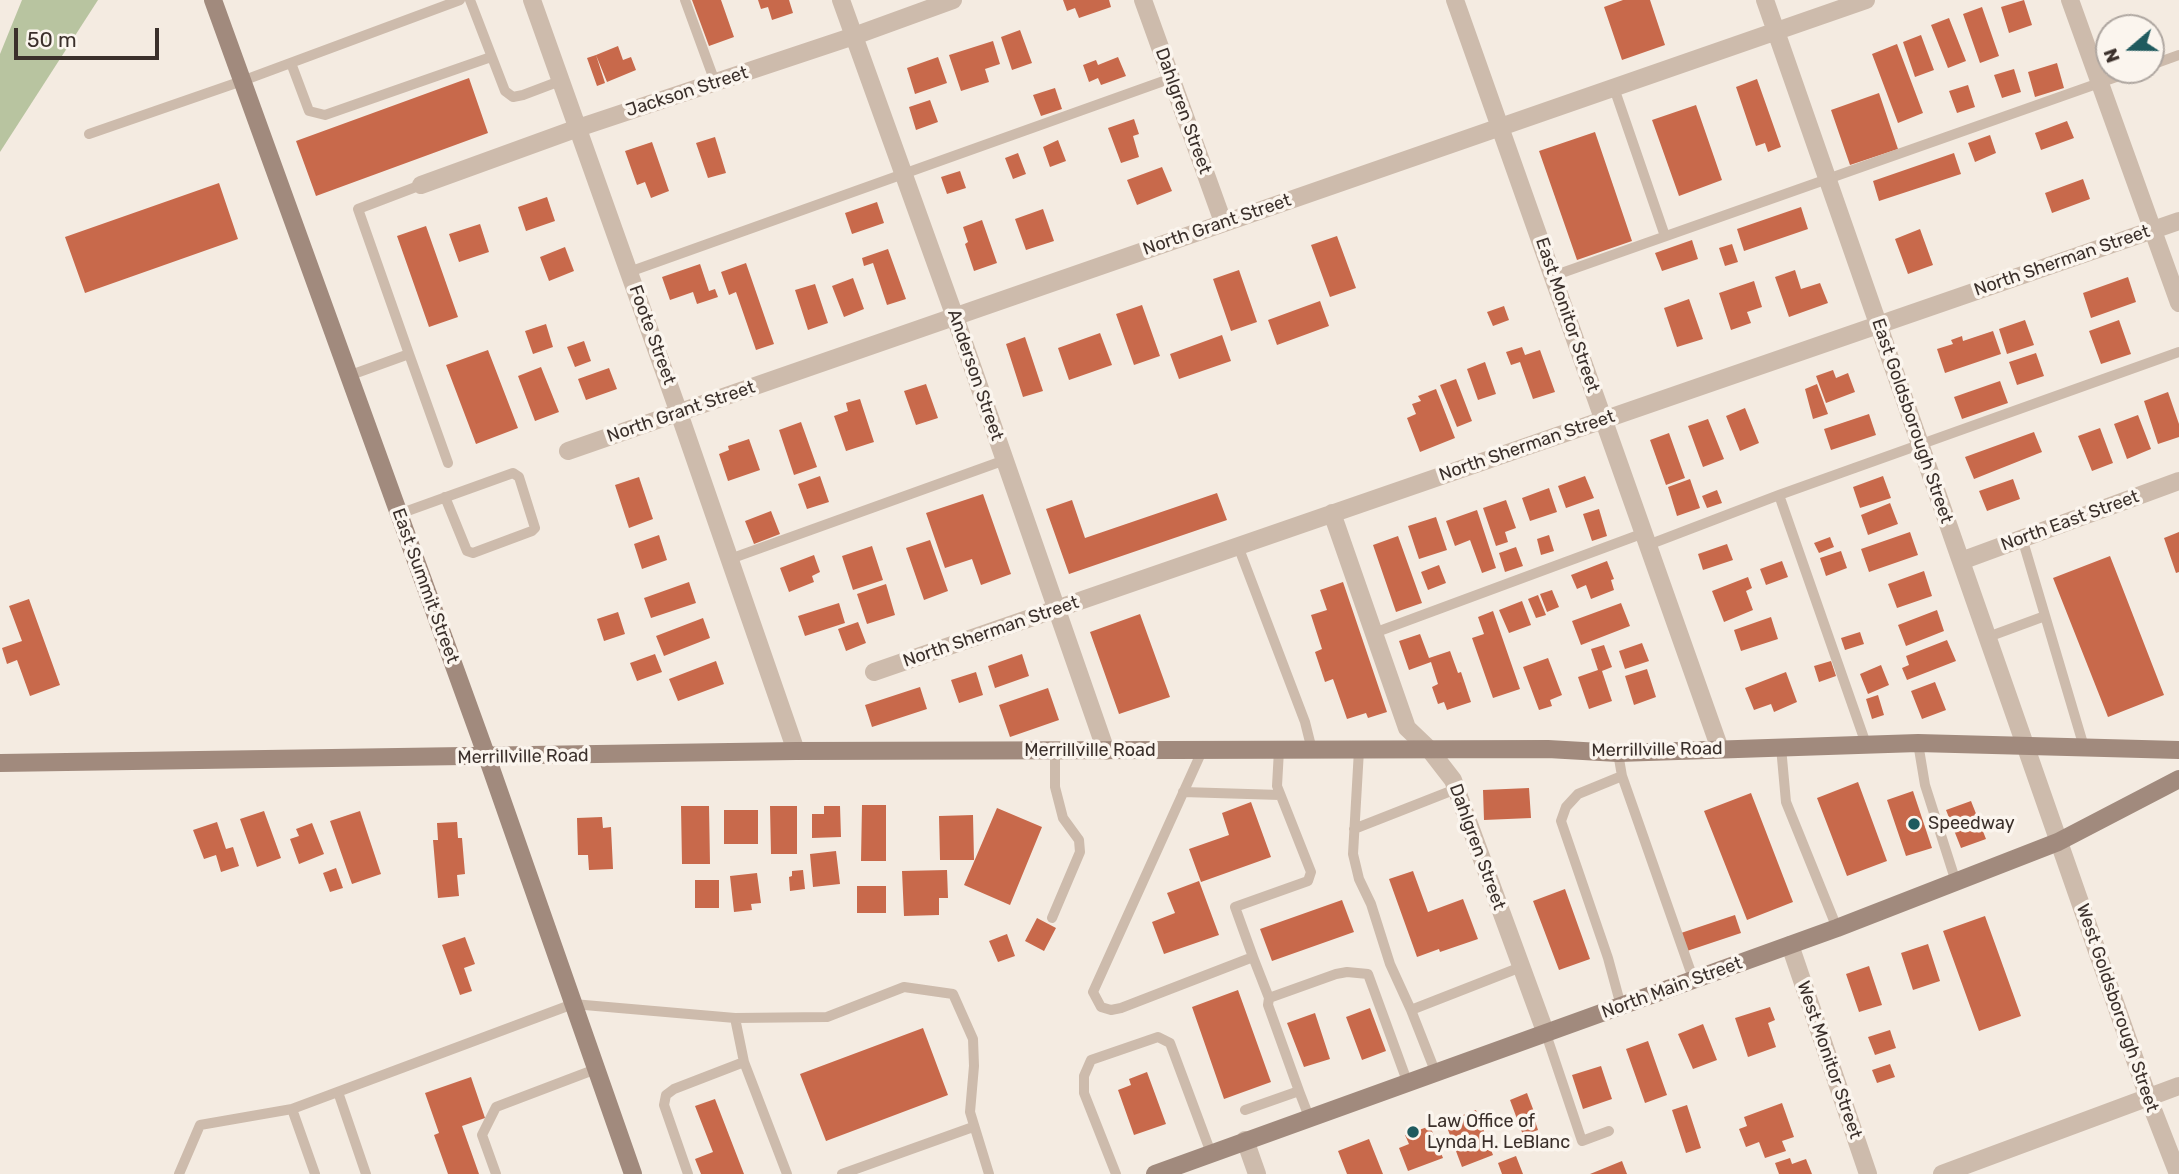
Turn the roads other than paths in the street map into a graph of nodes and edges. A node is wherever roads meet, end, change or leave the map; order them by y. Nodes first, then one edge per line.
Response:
1 (213, 0) edge
2 (460, 0) edge
3 (470, 0) edge
4 (532, 0) edge
5 (685, 0) edge
6 (841, 0) edge
7 (953, 0) edge
8 (1143, 0) edge
9 (1454, 0) edge
10 (1765, 0) edge
11 (1866, 0) edge
12 (2070, 0) edge
13 (1776, 32) junction
14 (854, 36) junction
15 (491, 57) junction
16 (291, 63) junction
17 (2095, 69) edge
18 (1172, 78) junction
19 (242, 81) junction
20 (560, 81) junction
21 (715, 82) junction
22 (2097, 84) edge
23 (2100, 84) edge
24 (1614, 88) junction
25 (1500, 127) junction
26 (578, 128) junction
27 (89, 134) dead end
28 (904, 174) junction
29 (1827, 179) junction
30 (421, 185) joint
31 (2179, 221) edge
32 (1223, 222) junction
33 (2153, 230) junction
34 (1665, 236) junction
35 (629, 272) junction
36 (1553, 276) junction
37 (2179, 303) edge
38 (955, 317) junction
39 (1878, 325) junction
40 (2179, 352) edge
41 (409, 354) junction
42 (348, 376) junction
43 (679, 413) junction
44 (1603, 420) junction
45 (1921, 445) junction
46 (568, 451) dead end
47 (1005, 460) junction
48 (448, 463) dead end
49 (2179, 481) edge
50 (1779, 495) junction
51 (445, 497) junction
52 (1332, 513) junction
53 (399, 514) junction
54 (2022, 538) junction
55 (1646, 539) junction
56 (1238, 546) junction
57 (730, 559) junction
58 (1961, 561) junction
59 (1056, 609) junction
60 (2045, 616) junction
61 (1374, 634) junction
62 (1988, 637) junction
63 (874, 672) dead end
64 (1918, 743) junction
65 (1866, 744) junction
66 (1781, 747) junction
67 (2026, 747) junction
68 (2084, 747) junction
69 (1429, 749) junction
70 (1720, 749) junction
71 (1279, 750) junction
72 (1312, 750) junction
73 (1359, 750) junction
74 (2179, 750) edge
75 (796, 751) junction
76 (1055, 751) junction
77 (1107, 751) junction
78 (1202, 751) junction
79 (1618, 752) junction
80 (488, 757) junction
81 (0, 763) edge
82 (1622, 776) junction
83 (2179, 779) edge
84 (1456, 789) junction
85 (1183, 792) junction
86 (1280, 795) junction
87 (1354, 829) junction
88 (2059, 842) junction
89 (1956, 882) junction
90 (1052, 918) dead end
91 (1837, 928) junction
92 (1790, 945) junction
93 (1253, 957) junction
94 (1521, 967) junction
95 (1694, 981) junction
96 (1269, 998) junction
97 (573, 1004) junction
98 (1621, 1006) junction
99 (1411, 1010) junction
100 (735, 1018) junction
101 (1546, 1034) junction
102 (744, 1062) junction
103 (596, 1069) junction
104 (1435, 1071) junction
105 (1407, 1081) junction
106 (2179, 1086) edge
107 (1299, 1091) junction
108 (338, 1092) junction
109 (2148, 1097) junction
110 (292, 1109) junction
111 (1245, 1110) dead end
112 (1309, 1117) junction
113 (974, 1127) junction
114 (1609, 1131) dead end
115 (1245, 1140) junction
116 (1211, 1153) junction
117 (179, 1174) edge
118 (315, 1174) edge
119 (366, 1174) edge
120 (496, 1174) edge
121 (633, 1174) edge
122 (688, 1174) edge
123 (787, 1174) edge
124 (842, 1174) edge
125 (989, 1174) edge
126 (1116, 1174) edge
127 (1155, 1174) edge
128 (1257, 1174) edge
129 (1868, 1174) edge
130 (1942, 1174) edge
131 (2178, 1174) edge

1 - 19 street, East Summit Street
2 - 16 lane
3 - 15 lane
4 - 20 street, Foote Street
5 - 21 lane
6 - 14 street, Anderson Street
7 - 14 street, Jackson Street
8 - 18 street, Dahlgren Street
9 - 25 street, East Monitor Street
10 - 13 street, East Goldsborough Street
11 - 13 street, North Grant Street
12 - 17 street
13 - 24 street, North Grant Street
13 - 29 street, East Goldsborough Street
14 - 21 street, Jackson Street
14 - 28 street, Anderson Street
15 - 16 lane
15 - 20 lane
16 - 19 lane
18 - 28 lane
18 - 32 street, Dahlgren Street
19 - 27 lane
19 - 42 street, East Summit Street
20 - 26 street, Foote Street
21 - 26 street, Jackson Street
22 - 29 lane
23 - 33 street
24 - 25 street, North Grant Street
24 - 34 lane
25 - 32 street, North Grant Street
25 - 36 street, East Monitor Street
26 - 30 street, Jackson Street
26 - 35 street, Foote Street
28 - 35 lane
28 - 38 street, Anderson Street
29 - 34 lane
29 - 39 street, East Goldsborough Street
30 - 41 lane
31 - 33 street, North Sherman Street
32 - 38 street, North Grant Street
33 - 37 street
33 - 39 street, North Sherman Street
34 - 36 lane
35 - 43 street, Foote Street
36 - 44 street, East Monitor Street
38 - 43 street, North Grant Street
38 - 47 street, Anderson Street
39 - 44 street, North Sherman Street
39 - 45 street, East Goldsborough Street
40 - 45 lane
41 - 42 lane
41 - 48 lane
42 - 53 street, East Summit Street
43 - 46 street, North Grant Street
43 - 57 street, Foote Street
44 - 52 street, North Sherman Street
44 - 55 street, East Monitor Street
45 - 50 lane
45 - 58 street, East Goldsborough Street
47 - 57 lane
47 - 59 street, Anderson Street
49 - 54 street, North East Street
50 - 55 lane
50 - 65 lane
51 - 51 lane
51 - 53 lane
52 - 56 street, North Sherman Street
52 - 61 street, Dahlgren Street
53 - 80 street, East Summit Street
54 - 58 street, North East Street
54 - 60 lane
55 - 61 lane
55 - 70 street, East Monitor Street
56 - 59 street, North Sherman Street
56 - 72 lane
57 - 75 street, Foote Street
58 - 62 street, East Goldsborough Street
59 - 63 street, North Sherman Street
59 - 77 street, Anderson Street
60 - 62 lane
60 - 68 lane
61 - 69 street, Dahlgren Street
62 - 67 street, East Goldsborough Street
64 - 65 street, Merrillville Road
64 - 67 street, Merrillville Road
64 - 89 lane
65 - 66 street, Merrillville Road
66 - 70 street, Merrillville Road
66 - 91 lane
67 - 68 street, Merrillville Road
67 - 88 street, East Goldsborough Street
68 - 74 street, Merrillville Road
69 - 73 street, Merrillville Road
69 - 79 street, Merrillville Road
69 - 84 street, Dahlgren Street
70 - 79 street, Merrillville Road
71 - 72 street, Merrillville Road
71 - 78 street, Merrillville Road
71 - 86 lane
72 - 73 street, Merrillville Road
73 - 87 lane
75 - 76 street, Merrillville Road
75 - 80 street, Merrillville Road
76 - 77 street, Merrillville Road
76 - 90 lane
77 - 78 street, Merrillville Road
78 - 85 lane
79 - 82 lane
80 - 81 street, Merrillville Road
80 - 97 street, East Summit Street
82 - 95 lane
82 - 98 lane
83 - 88 street, North Main Street
84 - 87 lane
84 - 94 street, Dahlgren Street
85 - 86 lane
85 - 93 lane
86 - 93 lane
87 - 99 lane
88 - 89 street, North Main Street
88 - 109 street, West Goldsborough Street
89 - 91 street, North Main Street
91 - 92 street, North Main Street
92 - 95 street, North Main Street
92 - 129 street, West Monitor Street
93 - 96 lane
94 - 99 lane
94 - 101 street, Dahlgren Street
95 - 98 street, North Main Street
96 - 105 lane
96 - 107 lane
97 - 100 lane
97 - 103 street, East Summit Street
97 - 108 lane
98 - 101 street, North Main Street
99 - 104 lane
100 - 102 lane
100 - 113 lane
101 - 104 street, North Main Street
101 - 114 lane
102 - 122 lane
102 - 123 lane
103 - 120 lane
103 - 121 street, East Summit Street
104 - 105 street, North Main Street
105 - 112 street, North Main Street
106 - 109 street
107 - 111 lane
107 - 112 lane
108 - 110 lane
108 - 119 lane
109 - 130 street
109 - 131 street, West Goldsborough Street
110 - 117 lane
110 - 118 lane
112 - 115 street, North Main Street
113 - 124 lane
113 - 125 lane
115 - 116 street, North Main Street
115 - 128 street
116 - 126 lane
116 - 127 street, North Main Street

